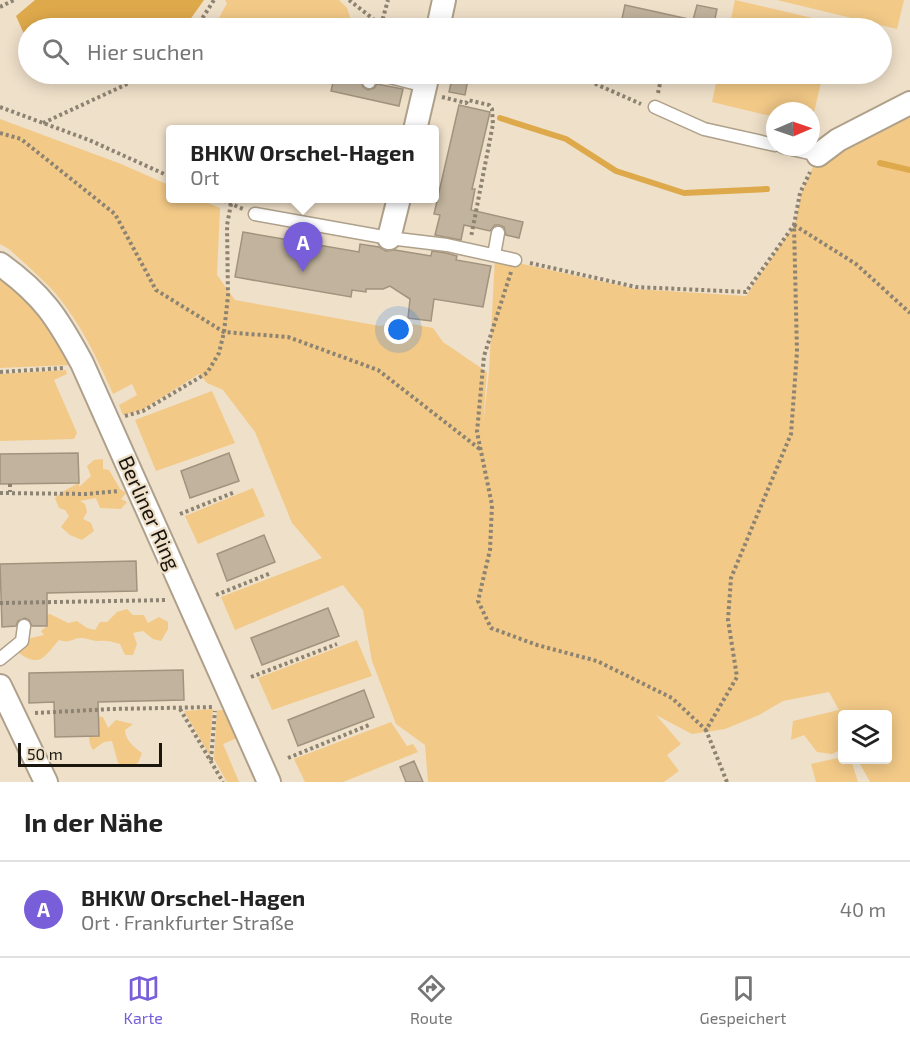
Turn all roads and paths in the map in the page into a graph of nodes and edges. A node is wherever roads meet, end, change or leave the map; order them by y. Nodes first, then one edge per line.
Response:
1 (14, 0) edge
2 (214, 0) edge
3 (349, 0) edge
4 (388, 0) edge
5 (444, 0) edge
6 (0, 7) edge
7 (202, 18) edge
8 (372, 18) edge
9 (383, 18) edge
10 (440, 18) edge
11 (127, 84) edge
12 (426, 84) edge
13 (596, 84) edge
14 (910, 103) edge
15 (655, 106) joint
16 (0, 107) edge
17 (42, 123) junction
18 (416, 125) edge
19 (0, 133) edge
20 (766, 143) edge
21 (820, 154) edge
22 (818, 156) edge
23 (166, 175) edge
24 (398, 203) edge
25 (231, 204) joint
26 (255, 214) joint
27 (794, 225) junction
28 (498, 233) dead end
29 (389, 238) junction
30 (469, 250) junction
31 (494, 255) junction
32 (515, 260) junction
33 (0, 264) edge
34 (910, 313) edge
35 (224, 332) junction
36 (82, 363) junction
37 (0, 372) edge
38 (108, 423) junction
39 (481, 450) junction
40 (10, 484) dead end
41 (136, 485) junction
42 (10, 492) junction
43 (235, 492) dead end
44 (0, 493) edge
45 (180, 514) dead end
46 (271, 573) dead end
47 (185, 593) junction
48 (216, 595) dead end
49 (0, 603) edge
50 (24, 626) dead end
51 (337, 644) dead end
52 (0, 659) edge
53 (251, 676) dead end
54 (0, 686) edge
55 (180, 709) junction
56 (16, 719) junction
57 (369, 725) dead end
58 (706, 730) junction
59 (288, 758) dead end
60 (211, 761) junction
61 (46, 782) edge
62 (223, 782) edge
63 (269, 782) edge
64 (727, 782) edge

1 - 6 path
2 - 7 path
3 - 8 path
4 - 9 path
5 - 10 street
11 - 17 path
12 - 18 street
12 - 30 path
13 - 15 path
14 - 21 street
15 - 20 lane
16 - 17 path
17 - 23 path
19 - 35 path
22 - 27 path
24 - 29 street
25 - 26 path
25 - 35 path
26 - 29 lane
27 - 32 path
27 - 34 path
27 - 58 path
28 - 31 lane
29 - 30 lane
30 - 31 lane
31 - 32 lane
32 - 39 path
33 - 36 street, Berliner Ring
35 - 38 path
35 - 39 path
36 - 37 path
36 - 38 street, Berliner Ring
38 - 41 street, Berliner Ring
39 - 58 path
40 - 42 path
41 - 42 path
41 - 47 street, Berliner Ring
42 - 44 path
43 - 45 path
46 - 48 path
47 - 49 path
47 - 63 street, Berliner Ring
50 - 52 lane
51 - 53 path
54 - 56 street
55 - 56 path
55 - 60 path
55 - 60 path
56 - 61 street
57 - 59 path
58 - 64 path
60 - 62 path

